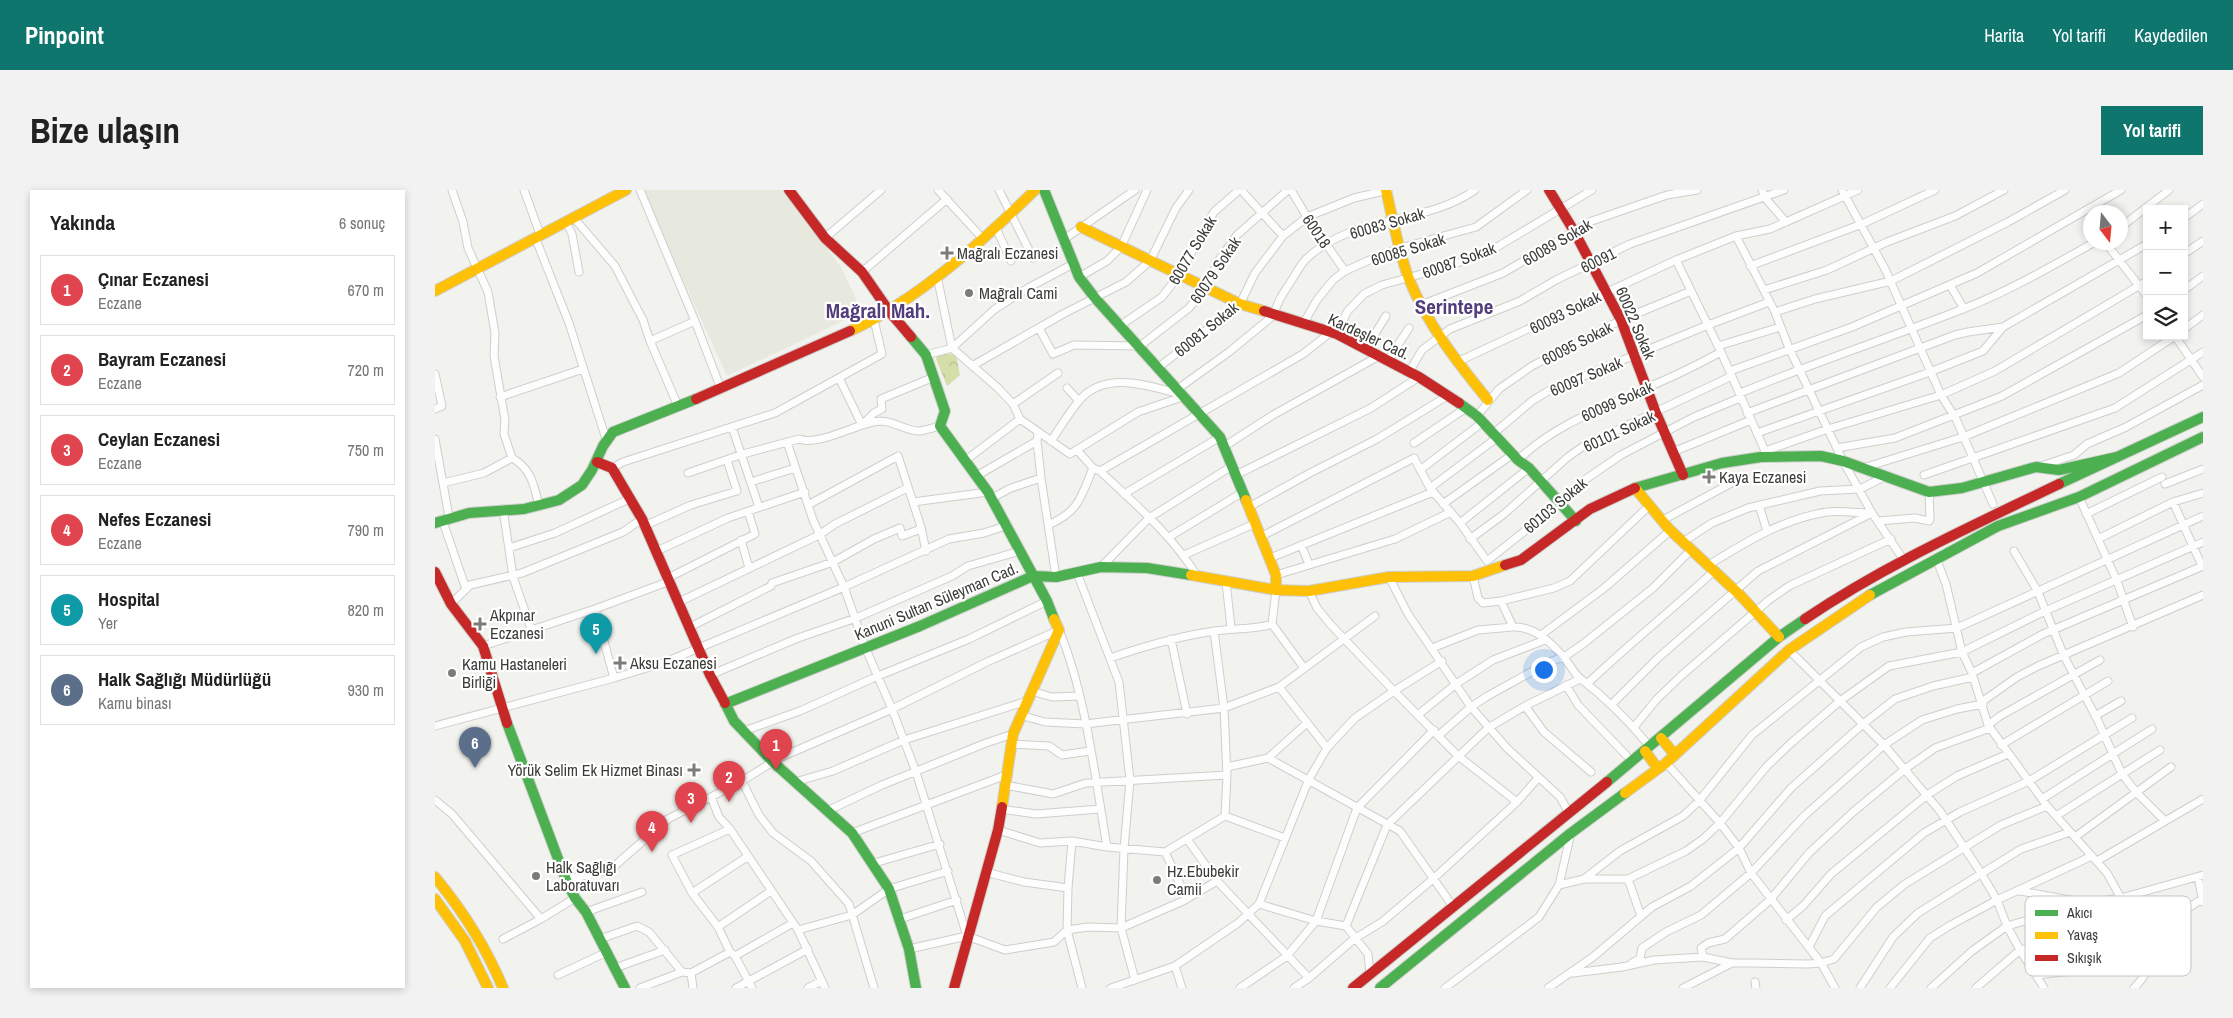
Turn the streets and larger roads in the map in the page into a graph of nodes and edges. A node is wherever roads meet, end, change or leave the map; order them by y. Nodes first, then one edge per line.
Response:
1 (452, 190) edge
2 (524, 190) edge
3 (626, 190) edge
4 (640, 190) edge
5 (789, 190) edge
6 (881, 190) edge
7 (938, 190) edge
8 (999, 190) edge
9 (1035, 190) edge
10 (1044, 190) edge
11 (1135, 190) edge
12 (1147, 190) edge
13 (1189, 190) edge
14 (1240, 190) edge
15 (1289, 190) edge
16 (1387, 190) edge
17 (1475, 190) edge
18 (1527, 190) edge
19 (1549, 190) edge
20 (1592, 190) edge
21 (1697, 190) edge
22 (1762, 190) edge
23 (1783, 190) edge
24 (1858, 190) edge
25 (1935, 190) edge
26 (2004, 190) edge
27 (2065, 190) edge
28 (2121, 190) edge
29 (2169, 190) edge
30 (1925, 192) edge
31 (1844, 193) edge
32 (1765, 198) junction
33 (947, 199) junction
34 (2203, 204) edge
35 (1561, 207) junction
36 (1261, 212) junction
37 (1011, 213) junction
38 (2188, 215) edge
39 (1307, 217) junction
40 (1393, 218) junction
41 (570, 220) junction
42 (1786, 222) junction
43 (2128, 222) edge
44 (1861, 224) junction
45 (1081, 227) junction
46 (996, 228) junction
47 (1575, 231) junction
48 (538, 236) junction
49 (1283, 236) junction
50 (1736, 236) junction
51 (825, 238) junction
52 (983, 239) junction
53 (1063, 240) junction
54 (2203, 241) edge
55 (1326, 245) junction
56 (2143, 246) edge
57 (1121, 247) junction
58 (1401, 248) junction
59 (1875, 249) junction
60 (2083, 249) edge
61 (2111, 250) edge
62 (2188, 251) edge
63 (1033, 258) dead end
64 (1676, 260) junction
65 (2118, 260) junction
66 (1011, 261) dead end
67 (1150, 261) junction
68 (1592, 263) junction
69 (1073, 264) junction
70 (1750, 266) junction
71 (477, 268) junction
72 (1345, 271) junction
73 (579, 272) dead end
74 (862, 272) junction
75 (1179, 275) junction
76 (937, 276) junction
77 (2203, 276) edge
78 (1079, 277) junction
79 (1408, 278) junction
80 (1891, 281) junction
81 (2143, 284) edge
82 (1950, 285) junction
83 (2140, 286) junction
84 (2188, 287) edge
85 (1206, 288) junction
86 (1691, 290) junction
87 (1764, 290) junction
88 (435, 291) edge
89 (1607, 292) junction
90 (2146, 295) edge
91 (1095, 298) junction
92 (1769, 302) junction
93 (1240, 304) junction
94 (1421, 305) junction
95 (1903, 306) junction
96 (1964, 309) junction
97 (889, 312) junction
98 (1775, 312) junction
99 (1275, 315) junction
100 (2203, 315) edge
101 (1386, 316) dead end
102 (2143, 317) edge
103 (874, 320) junction
104 (1621, 320) junction
105 (695, 322) junction
106 (1303, 324) junction
107 (1708, 324) junction
108 (1121, 325) junction
109 (2188, 326) edge
110 (1780, 327) junction
111 (2003, 327) junction
112 (1039, 328) junction
113 (1409, 328) dead end
114 (1911, 328) junction
115 (1334, 333) junction
116 (1438, 336) junction
117 (2169, 340) edge
118 (2178, 340) edge
119 (650, 341) junction
120 (1140, 346) junction
121 (952, 348) junction
122 (1366, 348) junction
123 (1789, 348) junction
124 (1921, 348) junction
125 (1720, 349) junction
126 (2203, 352) edge
127 (926, 355) junction
128 (1635, 356) junction
129 (1384, 358) junction
130 (2192, 361) junction
131 (1457, 362) junction
132 (972, 366) junction
133 (1159, 366) junction
134 (1800, 368) junction
135 (583, 369) junction
136 (1409, 372) junction
137 (1930, 372) junction
138 (1058, 373) dead end
139 (1731, 373) junction
140 (435, 374) edge
141 (934, 377) junction
142 (1419, 377) junction
143 (839, 378) junction
144 (2203, 378) edge
145 (2203, 385) edge
146 (1067, 388) dead end
147 (1646, 388) junction
148 (721, 389) junction
149 (1809, 389) junction
150 (1182, 392) junction
151 (1449, 395) junction
152 (1941, 395) junction
153 (1740, 396) junction
154 (500, 397) junction
155 (1488, 400) junction
156 (1079, 401) junction
157 (1013, 404) junction
158 (678, 406) junction
159 (1466, 408) junction
160 (435, 409) edge
161 (1819, 411) junction
162 (1656, 413) junction
163 (1747, 413) junction
164 (1200, 414) junction
165 (1952, 415) junction
166 (2203, 417) edge
167 (1020, 419) junction
168 (1480, 419) junction
169 (1751, 420) junction
170 (862, 425) junction
171 (940, 426) junction
172 (732, 427) junction
173 (1828, 429) junction
174 (1665, 432) junction
175 (1038, 433) junction
176 (1757, 433) junction
177 (1496, 435) junction
178 (1220, 437) junction
179 (1963, 437) junction
180 (2203, 437) edge
181 (435, 439) edge
182 (606, 439) junction
183 (1037, 441) junction
184 (1051, 441) junction
185 (787, 442) junction
186 (2191, 443) junction
187 (1414, 444) dead end
188 (2203, 444) edge
189 (1225, 446) junction
190 (1837, 448) junction
191 (1077, 450) junction
192 (1673, 452) junction
193 (743, 454) junction
194 (1763, 454) junction
195 (2117, 456) junction
196 (1515, 457) junction
197 (512, 458) junction
198 (1973, 459) junction
199 (727, 460) junction
200 (966, 460) junction
201 (1843, 461) junction
202 (597, 462) junction
203 (2036, 467) junction
204 (612, 468) junction
205 (795, 468) junction
206 (1529, 468) junction
207 (1863, 468) junction
208 (2203, 468) edge
209 (1097, 469) junction
210 (1420, 470) junction
211 (1234, 471) junction
212 (688, 473) dead end
213 (978, 475) junction
214 (1683, 475) junction
215 (1924, 475) dead end
216 (1884, 476) junction
217 (2162, 477) dead end
218 (1041, 478) junction
219 (1739, 479) dead end
220 (1983, 481) junction
221 (751, 482) junction
222 (1541, 482) junction
223 (443, 483) junction
224 (2165, 484) dead end
225 (907, 488) junction
226 (1635, 488) junction
227 (1860, 489) junction
228 (1431, 490) junction
229 (805, 492) junction
230 (1243, 492) junction
231 (1934, 492) junction
232 (2203, 493) edge
233 (1125, 494) junction
234 (990, 495) junction
235 (2079, 497) junction
236 (629, 499) junction
237 (913, 502) junction
238 (2173, 502) junction
239 (1560, 503) junction
240 (1443, 504) junction
241 (1993, 504) dead end
242 (808, 505) junction
243 (1759, 505) junction
244 (539, 506) junction
245 (759, 507) junction
246 (1249, 507) junction
247 (1648, 507) junction
248 (503, 509) junction
249 (748, 511) junction
250 (1451, 512) junction
251 (1872, 513) junction
252 (2086, 514) junction
253 (2203, 516) edge
254 (1149, 518) junction
255 (442, 520) edge
256 (1577, 521) junction
257 (1661, 521) junction
258 (1879, 521) junction
259 (643, 523) junction
260 (1256, 523) junction
261 (1460, 523) junction
262 (2183, 524) junction
263 (1048, 525) junction
264 (1008, 526) junction
265 (921, 529) junction
266 (1671, 530) junction
267 (1767, 531) junction
268 (819, 535) junction
269 (1169, 536) junction
270 (1262, 536) junction
271 (1470, 539) junction
272 (1891, 539) junction
273 (2098, 539) junction
274 (741, 540) junction
275 (1683, 542) junction
276 (2203, 542) edge
277 (1301, 545) junction
278 (2193, 546) junction
279 (509, 548) junction
280 (1020, 550) junction
281 (657, 551) junction
282 (926, 551) junction
283 (1690, 551) junction
284 (2014, 551) dead end
285 (1184, 555) junction
286 (1271, 558) junction
287 (1936, 558) junction
288 (1903, 559) junction
289 (2107, 561) junction
290 (833, 562) junction
291 (1309, 564) junction
292 (1490, 565) junction
293 (2203, 566) edge
294 (1101, 567) junction
295 (749, 568) junction
296 (1710, 568) junction
297 (435, 572) edge
298 (1077, 573) junction
299 (1276, 575) junction
300 (513, 576) junction
301 (1033, 576) junction
302 (1197, 576) junction
303 (1473, 576) junction
304 (1056, 577) junction
305 (1389, 577) junction
306 (669, 579) junction
307 (2117, 581) junction
308 (1226, 582) junction
309 (844, 587) junction
310 (466, 589) junction
311 (1275, 590) junction
312 (1736, 590) junction
313 (1309, 591) junction
314 (2038, 592) junction
315 (2203, 595) edge
316 (2125, 600) junction
317 (1047, 601) junction
318 (1501, 601) junction
319 (679, 602) junction
320 (451, 604) junction
321 (595, 609) junction
322 (1754, 611) junction
323 (2045, 611) junction
324 (1375, 616) dead end
325 (856, 618) junction
326 (1272, 624) junction
327 (690, 627) junction
328 (1513, 627) junction
329 (2133, 627) junction
330 (1231, 628) junction
331 (1957, 628) junction
332 (532, 630) junction
333 (1059, 630) junction
334 (2053, 630) junction
335 (1213, 631) junction
336 (1543, 637) junction
337 (1779, 637) junction
338 (1342, 638) junction
339 (1171, 639) junction
340 (483, 646) junction
341 (865, 647) junction
342 (699, 648) junction
343 (1432, 648) junction
344 (1789, 650) junction
345 (1962, 652) junction
346 (2064, 656) junction
347 (1564, 657) junction
348 (1110, 658) junction
349 (2100, 660) dead end
350 (1442, 661) junction
351 (1304, 668) junction
352 (710, 674) junction
353 (1973, 675) junction
354 (878, 676) junction
355 (2074, 676) junction
356 (615, 678) junction
357 (1580, 679) junction
358 (1821, 680) junction
359 (2108, 681) dead end
360 (1588, 683) junction
361 (1457, 684) junction
362 (1566, 685) junction
363 (1279, 687) junction
364 (1393, 691) junction
365 (2084, 695) junction
366 (1029, 696) junction
367 (1079, 696) junction
368 (1840, 701) junction
369 (2121, 701) dead end
370 (1983, 703) junction
371 (725, 704) junction
372 (1611, 705) junction
373 (1525, 706) junction
374 (1471, 707) junction
375 (1224, 708) junction
376 (502, 709) junction
377 (892, 709) junction
378 (1187, 714) junction
379 (1419, 714) junction
380 (1020, 715) junction
381 (2095, 716) junction
382 (2132, 718) dead end
383 (1123, 721) junction
384 (1307, 723) junction
385 (1085, 724) junction
386 (1863, 724) junction
387 (435, 726) edge
388 (1989, 726) junction
389 (1634, 727) junction
390 (1488, 728) junction
391 (2152, 729) dead end
392 (744, 731) junction
393 (1436, 733) junction
394 (2104, 734) junction
395 (1661, 738) junction
396 (1012, 739) junction
397 (904, 740) junction
398 (1884, 745) junction
399 (2001, 745) junction
400 (1645, 746) junction
401 (1327, 748) junction
402 (2160, 750) dead end
403 (1090, 751) junction
404 (2008, 754) junction
405 (2113, 754) junction
406 (1457, 755) junction
407 (1627, 755) dead end
408 (1675, 755) junction
409 (1268, 758) junction
410 (773, 762) junction
411 (1662, 766) junction
412 (1227, 767) junction
413 (2171, 767) dead end
414 (1905, 769) junction
415 (916, 772) junction
416 (1591, 772) dead end
417 (2122, 774) junction
418 (1227, 775) junction
419 (1538, 778) junction
420 (1309, 779) junction
421 (1005, 780) junction
422 (1130, 780) junction
423 (742, 781) junction
424 (2029, 781) junction
425 (795, 782) junction
426 (1095, 782) junction
427 (2136, 792) junction
428 (1927, 795) junction
429 (711, 797) junction
430 (2042, 799) junction
431 (2203, 799) edge
432 (435, 800) edge
433 (1699, 801) junction
434 (1517, 802) junction
435 (925, 804) junction
436 (2047, 806) junction
437 (1357, 808) junction
438 (1001, 809) junction
439 (1100, 809) junction
440 (827, 811) junction
441 (1569, 813) junction
442 (1225, 816) junction
443 (2056, 816) junction
444 (1946, 819) junction
445 (2165, 822) junction
446 (1720, 823) junction
447 (1387, 825) junction
448 (730, 829) junction
449 (998, 830) junction
450 (852, 833) junction
451 (1571, 833) junction
452 (2072, 835) junction
453 (1285, 838) junction
454 (1187, 839) junction
455 (1072, 841) junction
456 (940, 844) junction
457 (1107, 847) junction
458 (1739, 848) junction
459 (1964, 848) junction
460 (1123, 849) junction
461 (1165, 852) junction
462 (747, 856) junction
463 (2095, 858) junction
464 (871, 864) junction
465 (947, 871) junction
466 (985, 872) junction
467 (1751, 873) junction
468 (1981, 873) junction
469 (2201, 876) edge
470 (435, 877) edge
471 (1433, 879) junction
472 (1584, 879) junction
473 (1628, 879) junction
474 (566, 880) junction
475 (1217, 881) junction
476 (1559, 885) junction
477 (1068, 888) junction
478 (889, 889) junction
479 (771, 891) junction
480 (2019, 891) junction
481 (642, 892) dead end
482 (693, 893) junction
483 (2047, 896) edge
484 (2120, 896) edge
485 (2128, 896) edge
486 (575, 898) junction
487 (435, 899) edge
488 (1187, 899) junction
489 (957, 900) junction
490 (1770, 900) junction
491 (1997, 900) junction
492 (2203, 900) edge
493 (1259, 904) junction
494 (1454, 908) junction
495 (2191, 908) edge
496 (587, 912) junction
497 (1249, 914) junction
498 (851, 915) junction
499 (1641, 916) junction
500 (900, 919) junction
501 (541, 920) junction
502 (1786, 920) junction
503 (1316, 921) junction
504 (2025, 921) edge
505 (793, 924) junction
506 (1346, 926) junction
507 (2007, 926) junction
508 (718, 927) junction
509 (1121, 928) junction
510 (798, 930) junction
511 (1067, 930) junction
512 (967, 936) junction
513 (503, 939) dead end
514 (600, 939) junction
515 (1354, 939) junction
516 (1809, 947) junction
517 (808, 949) junction
518 (909, 949) junction
519 (2025, 949) edge
520 (665, 950) junction
521 (2020, 950) junction
522 (607, 952) junction
523 (732, 954) junction
524 (1287, 956) junction
525 (1703, 957) junction
526 (2025, 958) edge
527 (1732, 963) junction
528 (1821, 963) junction
529 (1175, 966) junction
530 (1623, 967) junction
531 (615, 968) junction
532 (682, 972) junction
533 (691, 973) junction
534 (1571, 973) junction
535 (1370, 974) junction
536 (558, 975) dead end
537 (2037, 976) edge
538 (2144, 976) edge
539 (1309, 978) junction
540 (1135, 980) junction
541 (750, 984) edge
542 (823, 984) edge
543 (622, 987) edge
544 (488, 988) edge
545 (503, 988) edge
546 (640, 988) edge
547 (693, 988) edge
548 (736, 988) edge
549 (808, 988) edge
550 (874, 988) edge
551 (915, 988) edge
552 (956, 988) edge
553 (1082, 988) edge
554 (1111, 988) edge
555 (1182, 988) edge
556 (1241, 988) edge
557 (1294, 988) edge
558 (1353, 988) edge
559 (1380, 988) edge
560 (1445, 988) edge
561 (1548, 988) edge
562 (1683, 988) edge
563 (1835, 988) edge
564 (1860, 988) edge
565 (1890, 988) edge
566 (1931, 988) edge
567 (1976, 988) edge
568 (2044, 988) edge
569 (2134, 988) edge

1 - 71 street
2 - 48 street
3 - 41 street
4 - 105 street
5 - 51 street
6 - 51 street
7 - 33 street
8 - 37 street
9 - 37 street
10 - 53 street
11 - 45 street
12 - 57 street
13 - 67 street
14 - 36 street
14 - 75 street, 60077 Sokak
15 - 36 street, 60079 Sokak
15 - 39 street, 60018
16 - 39 street, 60081 Sokak
16 - 40 street
17 - 40 street, 60083 Sokak
18 - 58 street, 60085 Sokak
19 - 35 street, 60022 Sokak
20 - 35 street, 60087 Sokak
21 - 47 street, 60089 Sokak
22 - 32 street
23 - 32 street, 60091
24 - 31 street, 60093 Sokak
25 - 30 street
26 - 59 street
27 - 80 street
28 - 82 street, 60101 Sokak
29 - 43 street
30 - 44 street
31 - 42 street, 60093 Sokak
31 - 44 street
32 - 42 street
32 - 68 street, 60091
33 - 52 street
33 - 74 street
34 - 38 street
35 - 47 street, 60022 Sokak
35 - 79 street, 60087 Sokak
36 - 49 street
36 - 85 street, 60079 Sokak
37 - 46 street
37 - 63 street
39 - 49 street, 60081 Sokak
39 - 55 street, 60018
40 - 55 street, 60083 Sokak
40 - 58 street
41 - 48 street
41 - 73 street
41 - 119 street
42 - 50 street, 60093 Sokak
44 - 59 street
44 - 70 street
45 - 53 street
45 - 57 street, Kardeşler Cad.
46 - 52 street
46 - 66 street
47 - 68 street, 60022 Sokak
47 - 94 street, 60089 Sokak
48 - 71 street
48 - 135 street
49 - 93 street, 60081 Sokak
50 - 64 street, 60093 Sokak
50 - 70 street
51 - 74 street
52 - 76 street
53 - 69 street
54 - 62 street
55 - 72 street, 60018
55 - 99 street, 60083 Sokak
56 - 65 street
57 - 67 street, Kardeşler Cad.
57 - 78 street
58 - 72 street, 60085 Sokak
58 - 79 street
59 - 80 street
59 - 87 street
60 - 96 street, 60103 Sokak
61 - 65 street
64 - 86 street
64 - 89 street, 60093 Sokak
65 - 83 street
65 - 111 street
67 - 75 street, Kardeşler Cad.
67 - 91 street
68 - 89 street, 60022 Sokak
68 - 116 street, 60091
69 - 78 street
69 - 121 street
70 - 87 street
71 - 88 street
71 - 154 street
72 - 106 street, 60085 Sokak
74 - 97 street
75 - 85 street, Kardeşler Cad.
75 - 108 street, 60077 Sokak
76 - 97 street
76 - 121 street
77 - 84 street
78 - 91 street
79 - 94 street
79 - 115 street, 60087 Sokak
80 - 95 street
80 - 98 street
81 - 83 street
82 - 95 street, 60101 Sokak
82 - 96 street
83 - 90 street
83 - 152 street
85 - 93 street, Kardeşler Cad.
85 - 120 street, 60079 Sokak
86 - 104 street, 60095 Sokak
86 - 107 street
87 - 92 street
89 - 104 street, 60022 Sokak
89 - 131 street, 60093 Sokak
91 - 108 street
91 - 112 street
92 - 98 street
92 - 107 street, 60097 Sokak
93 - 99 street, Kardeşler Cad.
93 - 133 street, 60081 Sokak
94 - 116 street
95 - 114 street
95 - 123 street, 60101 Sokak
96 - 114 street, 60103 Sokak
97 - 103 street
97 - 127 street
98 - 110 street
99 - 106 street, Kardeşler Cad.
99 - 150 street, 60083 Sokak
100 - 109 street
101 - 122 street
102 - 165 street
103 - 143 street
103 - 148 street
104 - 128 street, 60022 Sokak
104 - 155 street, 60095 Sokak
105 - 119 street
105 - 148 street
106 - 115 street, Kardeşler Cad.
107 - 125 street
107 - 128 street, 60097 Sokak
108 - 120 street
110 - 123 street
110 - 125 street, 60099 Sokak
111 - 124 street
111 - 137 street
112 - 120 street
112 - 132 street
113 - 129 street
114 - 124 street
114 - 134 street, 60103 Sokak
115 - 122 street, Kardeşler Cad.
115 - 164 street, 60087 Sokak
116 - 131 street
116 - 136 street, 60091
117 - 179 street
118 - 130 street
119 - 158 street
120 - 133 street
121 - 127 street
121 - 132 street
122 - 129 street, Kardeşler Cad.
123 - 134 street
123 - 139 street, 60101 Sokak
124 - 137 street
124 - 149 street
125 - 139 street
125 - 147 street, 60099 Sokak
126 - 130 street
127 - 141 street
128 - 147 street, 60022 Sokak
128 - 177 street, 60097 Sokak
129 - 136 street, Kardeşler Cad.
129 - 189 street
130 - 144 street
130 - 198 street
131 - 155 street
132 - 157 street
133 - 150 street
134 - 149 street
134 - 153 street, 60103 Sokak
135 - 154 street
135 - 182 street
136 - 142 street, Kardeşler Cad.
137 - 152 street
137 - 161 street
138 - 157 street
139 - 153 street
139 - 162 street, 60101 Sokak
140 - 160 street
141 - 170 street
141 - 171 street
142 - 151 street, Kardeşler Cad.
142 - 211 street
143 - 170 street
143 - 172 street
145 - 203 street
146 - 156 street
147 - 162 street, 60022 Sokak
147 - 196 street, 60099 Sokak
148 - 158 street
149 - 161 street
149 - 163 street
150 - 156 street
150 - 164 street
150 - 191 street, 60083 Sokak
151 - 159 street, Kardeşler Cad.
151 - 246 street
152 - 165 street
152 - 173 street
153 - 163 street
153 - 174 street, 60103 Sokak
154 - 197 street
155 - 168 street, 60095 Sokak
156 - 184 street
157 - 167 street
158 - 182 street
159 - 168 street, Kardeşler Cad.
159 - 187 street
161 - 173 street
161 - 176 street
162 - 174 street, 60022 Sokak
162 - 222 street, 60101 Sokak
163 - 169 street
164 - 178 street
164 - 209 street, 60087 Sokak
165 - 179 street
165 - 190 street
166 - 195 street
167 - 175 street
167 - 200 street
168 - 177 street, Kardeşler Cad.
168 - 210 street, 60095 Sokak
169 - 176 street
169 - 192 street
170 - 171 street
170 - 185 street
171 - 200 street
172 - 193 street
172 - 204 street
173 - 190 street
173 - 194 street
174 - 192 street, 60022 Sokak
174 - 239 street, 60103 Sokak
175 - 183 street
175 - 184 street
176 - 194 street
177 - 196 street, Kardeşler Cad.
177 - 228 street, 60097 Sokak
178 - 189 street
178 - 233 street
179 - 198 street
179 - 207 street
180 - 186 street
181 - 223 street
182 - 202 street
183 - 213 street
183 - 218 street
184 - 191 street
185 - 193 street
185 - 205 street
186 - 188 street
186 - 235 street
189 - 211 street
190 - 201 street
191 - 209 street
192 - 214 street, 60022 Sokak
193 - 199 street
193 - 221 street
194 - 201 street, Kanuni Sultan Süleyman Cad.
194 - 214 street, Kanuni Sultan Süleyman Cad.
195 - 203 street
195 - 288 street
196 - 206 street, Kardeşler Cad.
196 - 240 street, 60099 Sokak
197 - 223 street
197 - 244 street
198 - 215 street
198 - 220 street
199 - 212 street
199 - 259 street
200 - 213 street
201 - 207 street, Kanuni Sultan Süleyman Cad.
201 - 227 street
202 - 204 street
202 - 244 street
203 - 220 street
204 - 236 street
205 - 221 street
205 - 229 street
206 - 222 street, Kardeşler Cad.
206 - 261 street
207 - 216 street, Kanuni Sultan Süleyman Cad.
208 - 224 street
209 - 233 street
209 - 263 street
210 - 228 street
210 - 270 street
211 - 230 street
211 - 254 street
213 - 234 street
214 - 226 street, Kanuni Sultan Süleyman Cad.
216 - 227 street
216 - 231 street, Kanuni Sultan Süleyman Cad.
217 - 252 street
218 - 234 street
218 - 263 street
219 - 257 street
220 - 231 street
220 - 241 street
221 - 245 street
222 - 239 street, Kardeşler Cad.
222 - 271 street, 60101 Sokak
223 - 255 street
225 - 237 street
225 - 242 street
225 - 268 street
226 - 247 street
226 - 256 street, Kanuni Sultan Süleyman Cad.
227 - 243 street
227 - 251 street
228 - 240 street
228 - 277 street, 60097 Sokak
229 - 242 street
229 - 245 street
230 - 246 street
230 - 269 street
231 - 258 street
232 - 238 street
233 - 254 street
234 - 237 street
234 - 264 street
235 - 252 street
235 - 287 street
236 - 259 street
236 - 279 street
237 - 265 street
238 - 262 street
238 - 273 street
239 - 256 street, Kardeşler Cad.
239 - 292 street, 60103 Sokak
240 - 250 street
242 - 268 street
243 - 267 street
243 - 275 street
244 - 248 street
245 - 249 street
246 - 260 street
247 - 257 street
247 - 318 street
248 - 255 street
248 - 279 street
249 - 274 street
249 - 281 street
250 - 261 street
250 - 291 street
251 - 258 street
251 - 267 street
251 - 312 street
252 - 273 street
253 - 262 street
254 - 269 street
254 - 294 street
255 - 310 street
256 - 292 street, Kanuni Sultan Süleyman Cad.
257 - 266 street
258 - 272 street
259 - 281 street
259 - 300 street
260 - 270 street
260 - 285 street
261 - 271 street
262 - 278 street
262 - 289 street
263 - 304 street
264 - 280 street
264 - 282 street
265 - 282 street
265 - 290 street
266 - 275 street
266 - 336 street
267 - 296 street
268 - 290 street
268 - 295 street
269 - 285 street
270 - 286 street
271 - 292 street
272 - 288 street
272 - 322 street
273 - 289 street
274 - 295 street
274 - 306 street
275 - 283 street
276 - 278 street
277 - 286 street, 60097 Sokak
277 - 291 street
278 - 293 street
278 - 307 street
279 - 300 street
280 - 301 street
280 - 325 street
281 - 306 street
282 - 309 street
283 - 296 street
283 - 347 street
284 - 314 street
285 - 302 street
286 - 299 street
287 - 331 street
287 - 344 street
288 - 337 street
289 - 307 street
289 - 314 street
290 - 309 street
290 - 327 street
291 - 299 street
292 - 303 street, Kanuni Sultan Süleyman Cad.
293 - 316 street
294 - 298 street, Kanuni Sultan Süleyman Cad.
294 - 302 street, Kanuni Sultan Süleyman Cad.
295 - 319 street
296 - 312 street
296 - 360 street
297 - 320 street
298 - 304 street, Kanuni Sultan Süleyman Cad.
298 - 348 street
299 - 311 street
300 - 310 street
300 - 332 street
301 - 304 street, Kanuni Sultan Süleyman Cad.
301 - 317 street
301 - 341 street, Kanuni Sultan Süleyman Cad.
302 - 308 street, Kanuni Sultan Süleyman Cad.
303 - 305 street, Kanuni Sultan Süleyman Cad.
303 - 318 street
305 - 313 street, Kanuni Sultan Süleyman Cad.
305 - 343 street
306 - 319 street
306 - 321 street
307 - 316 street
307 - 323 street
308 - 311 street, Kanuni Sultan Süleyman Cad.
308 - 330 street
309 - 325 street
309 - 342 street
310 - 320 street
311 - 313 street, Kanuni Sultan Süleyman Cad.
311 - 326 street
312 - 322 street
312 - 372 street
313 - 338 street
314 - 323 street
314 - 331 street
315 - 329 street
316 - 329 street
316 - 334 street
317 - 333 street
317 - 354 street
318 - 328 street
319 - 327 street
320 - 340 street
321 - 332 street
321 - 356 street
322 - 337 street
322 - 389 street
323 - 334 street
323 - 345 street
324 - 338 street
325 - 341 street
325 - 352 street
326 - 330 street
326 - 351 street
327 - 342 street
328 - 336 street
328 - 343 street
329 - 346 street
330 - 335 street
331 - 345 street
331 - 358 street
332 - 340 street
333 - 366 street
333 - 367 street
333 - 377 street
334 - 346 street
334 - 353 street
335 - 339 street
335 - 375 street
336 - 347 street
336 - 361 street
337 - 395 street
338 - 351 street
338 - 364 street
339 - 348 street
339 - 378 street
340 - 376 street
341 - 354 street
341 - 371 street, Kanuni Sultan Süleyman Cad.
342 - 352 street
342 - 356 street
343 - 350 street
344 - 358 street
344 - 408 street
345 - 353 street
345 - 368 street
346 - 355 street
346 - 370 street
347 - 357 street
347 - 374 street
348 - 383 street
349 - 355 street
350 - 361 street
350 - 364 street
351 - 363 street
352 - 371 street
353 - 370 street
353 - 386 street
354 - 377 street
354 - 392 street
355 - 365 street
355 - 388 street
356 - 376 street
357 - 360 street
357 - 362 street
358 - 368 street
358 - 433 street
359 - 365 street
360 - 372 street
361 - 374 street
361 - 379 street
362 - 373 street
362 - 407 street
363 - 375 street
363 - 384 street
364 - 379 street
364 - 401 street
365 - 381 street
365 - 399 street
366 - 367 street
366 - 380 street
366 - 397 street
367 - 385 street
368 - 386 street
368 - 446 street
369 - 381 street
370 - 388 street
370 - 398 street
371 - 392 street
372 - 389 street
373 - 390 street
373 - 416 street
374 - 390 street
374 - 393 street
375 - 378 street
375 - 412 street
376 - 387 street
376 - 474 street
377 - 397 street
377 - 410 street
378 - 383 street
379 - 393 street
380 - 385 street
380 - 396 street
381 - 394 street
382 - 394 street
383 - 385 street
383 - 422 street
384 - 401 street
384 - 409 street
385 - 403 street
386 - 398 street
386 - 458 street
388 - 399 street
388 - 414 street
389 - 400 street
390 - 406 street
390 - 419 street
391 - 405 street
392 - 410 street
393 - 406 street
393 - 437 street
394 - 405 street
394 - 424 street
395 - 400 street
395 - 408 street
396 - 403 street
396 - 415 street
396 - 421 street
397 - 415 street
397 - 425 street
398 - 414 street
398 - 467 street
399 - 404 street
400 - 411 street
400 - 441 street
401 - 420 street
402 - 417 street
403 - 426 street
404 - 424 street
404 - 428 street
405 - 417 street
405 - 430 street
406 - 434 street
406 - 447 street
408 - 411 street
409 - 412 street
409 - 420 street
410 - 423 street
410 - 425 street
411 - 433 street
411 - 451 street
412 - 418 street
413 - 427 street
414 - 428 street
414 - 490 street
415 - 435 street
415 - 440 street
417 - 427 street
417 - 443 street
418 - 422 street
418 - 442 street
419 - 434 street
419 - 441 street
420 - 437 street
420 - 453 street
421 - 426 street
421 - 435 street
421 - 438 street
422 - 426 street
422 - 460 street
423 - 429 street
423 - 498 street
424 - 430 street
424 - 444 street
425 - 440 street
426 - 439 street
427 - 445 street
427 - 452 street
428 - 444 street
428 - 502 street
429 - 448 street
429 - 474 street
430 - 436 street
431 - 445 street
432 - 501 street
433 - 446 street
433 - 472 street
434 - 471 street
435 - 450 street
435 - 456 street
436 - 443 street
436 - 459 street
437 - 447 street
437 - 503 street
438 - 439 street
438 - 449 street
439 - 457 street
440 - 450 street
441 - 494 street
442 - 453 street
442 - 454 street
443 - 452 street
444 - 459 street
444 - 516 street
445 - 463 street
446 - 458 street
446 - 473 street
447 - 471 street
447 - 506 street
448 - 462 street
448 - 482 street
449 - 455 street
449 - 466 street
450 - 464 street
451 - 476 street
451 - 559 street
452 - 463 street
452 - 468 street
453 - 493 street
454 - 461 street
454 - 475 street
455 - 457 street
455 - 477 street
456 - 464 street
456 - 465 street
457 - 460 street
458 - 467 street
458 - 499 street
459 - 468 street
459 - 528 street
460 - 461 street
460 - 509 street
461 - 488 street
462 - 479 street
462 - 482 street
463 - 480 street
463 - 484 street
464 - 478 street
465 - 478 street
465 - 489 street
466 - 477 street
466 - 512 street
467 - 490 street
467 - 530 street
468 - 491 street
468 - 564 street
469 - 485 street
469 - 492 street
470 - 545 street
471 - 494 street
471 - 515 street
472 - 473 street
472 - 476 street
473 - 499 street
474 - 486 street
475 - 488 street
475 - 497 street
476 - 560 street
477 - 511 street
478 - 498 street
478 - 500 street
479 - 505 street
479 - 508 street
480 - 483 street
480 - 491 street
481 - 496 street
482 - 508 street
486 - 496 street
486 - 501 street
487 - 544 street
488 - 509 street
489 - 500 street
489 - 512 street
490 - 502 street
490 - 525 street
491 - 507 street
491 - 565 street
492 - 495 street
493 - 497 street
493 - 503 street
494 - 535 street
496 - 514 street
497 - 524 street
497 - 529 street
498 - 510 street
498 - 550 street
499 - 534 street
500 - 518 street
501 - 513 street
502 - 516 street
503 - 506 street
503 - 524 street
504 - 507 street
505 - 510 street
505 - 523 street
506 - 515 street
507 - 521 street
507 - 566 street
508 - 523 street
509 - 511 street
509 - 540 street
510 - 517 street
511 - 512 street
511 - 553 street
512 - 518 street
512 - 552 street
514 - 520 street
514 - 522 street
515 - 535 street
515 - 539 street
516 - 528 street
517 - 541 street
517 - 542 street
518 - 551 street
519 - 521 street
520 - 531 street
520 - 532 street
521 - 526 street
521 - 567 street
522 - 531 street
522 - 536 street
523 - 533 street
523 - 541 street
524 - 539 street
524 - 556 street
525 - 527 street
525 - 530 street
527 - 528 street
527 - 562 street
528 - 563 street
529 - 540 street
529 - 555 street
530 - 534 street
531 - 543 street
532 - 533 street
532 - 546 street
533 - 547 street
534 - 561 street
535 - 558 street
537 - 568 street
538 - 569 street
539 - 557 street
540 - 554 street
541 - 548 street
542 - 549 street

